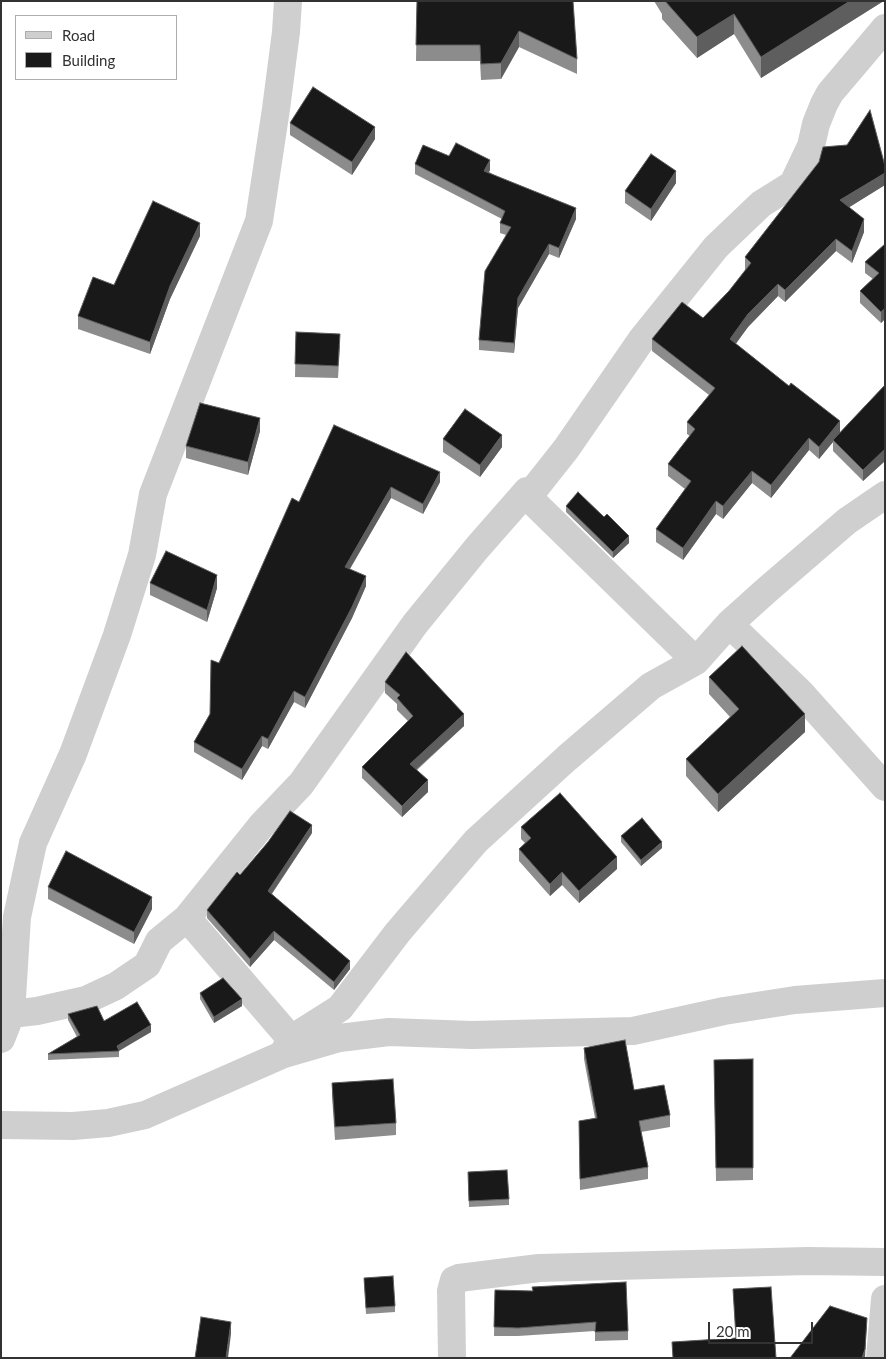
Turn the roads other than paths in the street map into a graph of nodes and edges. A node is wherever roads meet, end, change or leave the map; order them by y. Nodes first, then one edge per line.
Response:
1 (288, 1) edge
2 (885, 28) edge
3 (885, 495) edge
4 (528, 497) junction
5 (729, 624) junction
6 (696, 661) junction
7 (885, 787) edge
8 (186, 918) junction
9 (885, 993) edge
10 (11, 1014) junction
11 (1, 1039) edge
12 (287, 1047) junction
13 (1, 1125) edge
14 (885, 1262) edge
15 (885, 1299) edge
16 (452, 1358) edge
17 (880, 1358) edge

1 - 10 street
2 - 4 street
3 - 5 street
4 - 6 street
4 - 8 street
5 - 6 street
5 - 7 street
6 - 12 street
8 - 10 street
8 - 12 street
9 - 12 street
10 - 11 street
12 - 13 street
14 - 16 street
15 - 17 street

